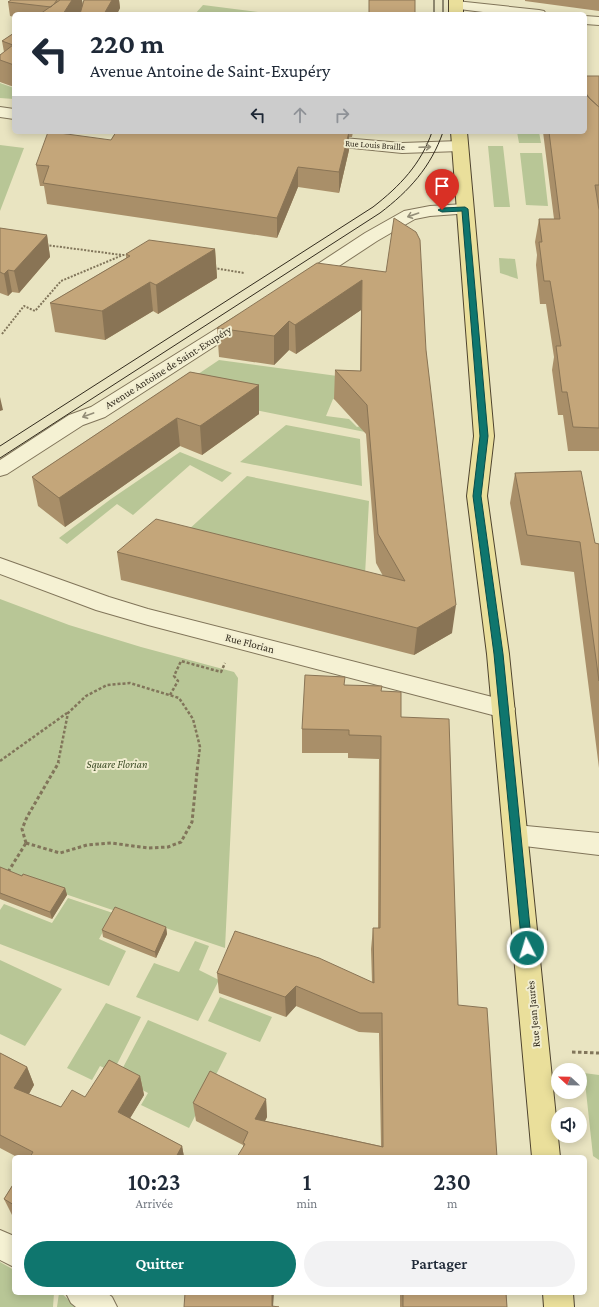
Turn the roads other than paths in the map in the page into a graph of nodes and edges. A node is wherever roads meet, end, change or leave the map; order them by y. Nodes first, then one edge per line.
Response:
1 (456, 6) edge
2 (518, 12) edge
3 (587, 20) edge
4 (599, 21) edge
5 (0, 112) edge
6 (12, 114) edge
7 (302, 139) edge
8 (460, 139) edge
9 (465, 209) junction
10 (290, 289) edge
11 (257, 310) edge
12 (0, 469) edge
13 (0, 566) edge
14 (504, 709) junction
15 (516, 835) junction
16 (599, 844) edge
17 (546, 1155) edge
18 (0, 1244) edge
19 (12, 1251) edge
20 (84, 1295) edge
21 (558, 1295) edge
22 (102, 1307) edge
23 (559, 1307) edge

1 - 2 street
3 - 4 street
5 - 6 street
7 -> 8 street, Rue Louis Braille
8 - 9 main road, Rue Jean Jaurès
9 -> 10 street
9 - 14 main road, Rue Jean Jaurès
11 -> 12 street, Avenue Antoine de Saint-Exupéry
13 - 14 street, Rue Florian
14 - 15 main road, Rue Jean Jaurès
15 - 16 street
15 - 17 main road, Rue Jean Jaurès
18 - 19 street
20 - 22 street
21 - 23 main road

